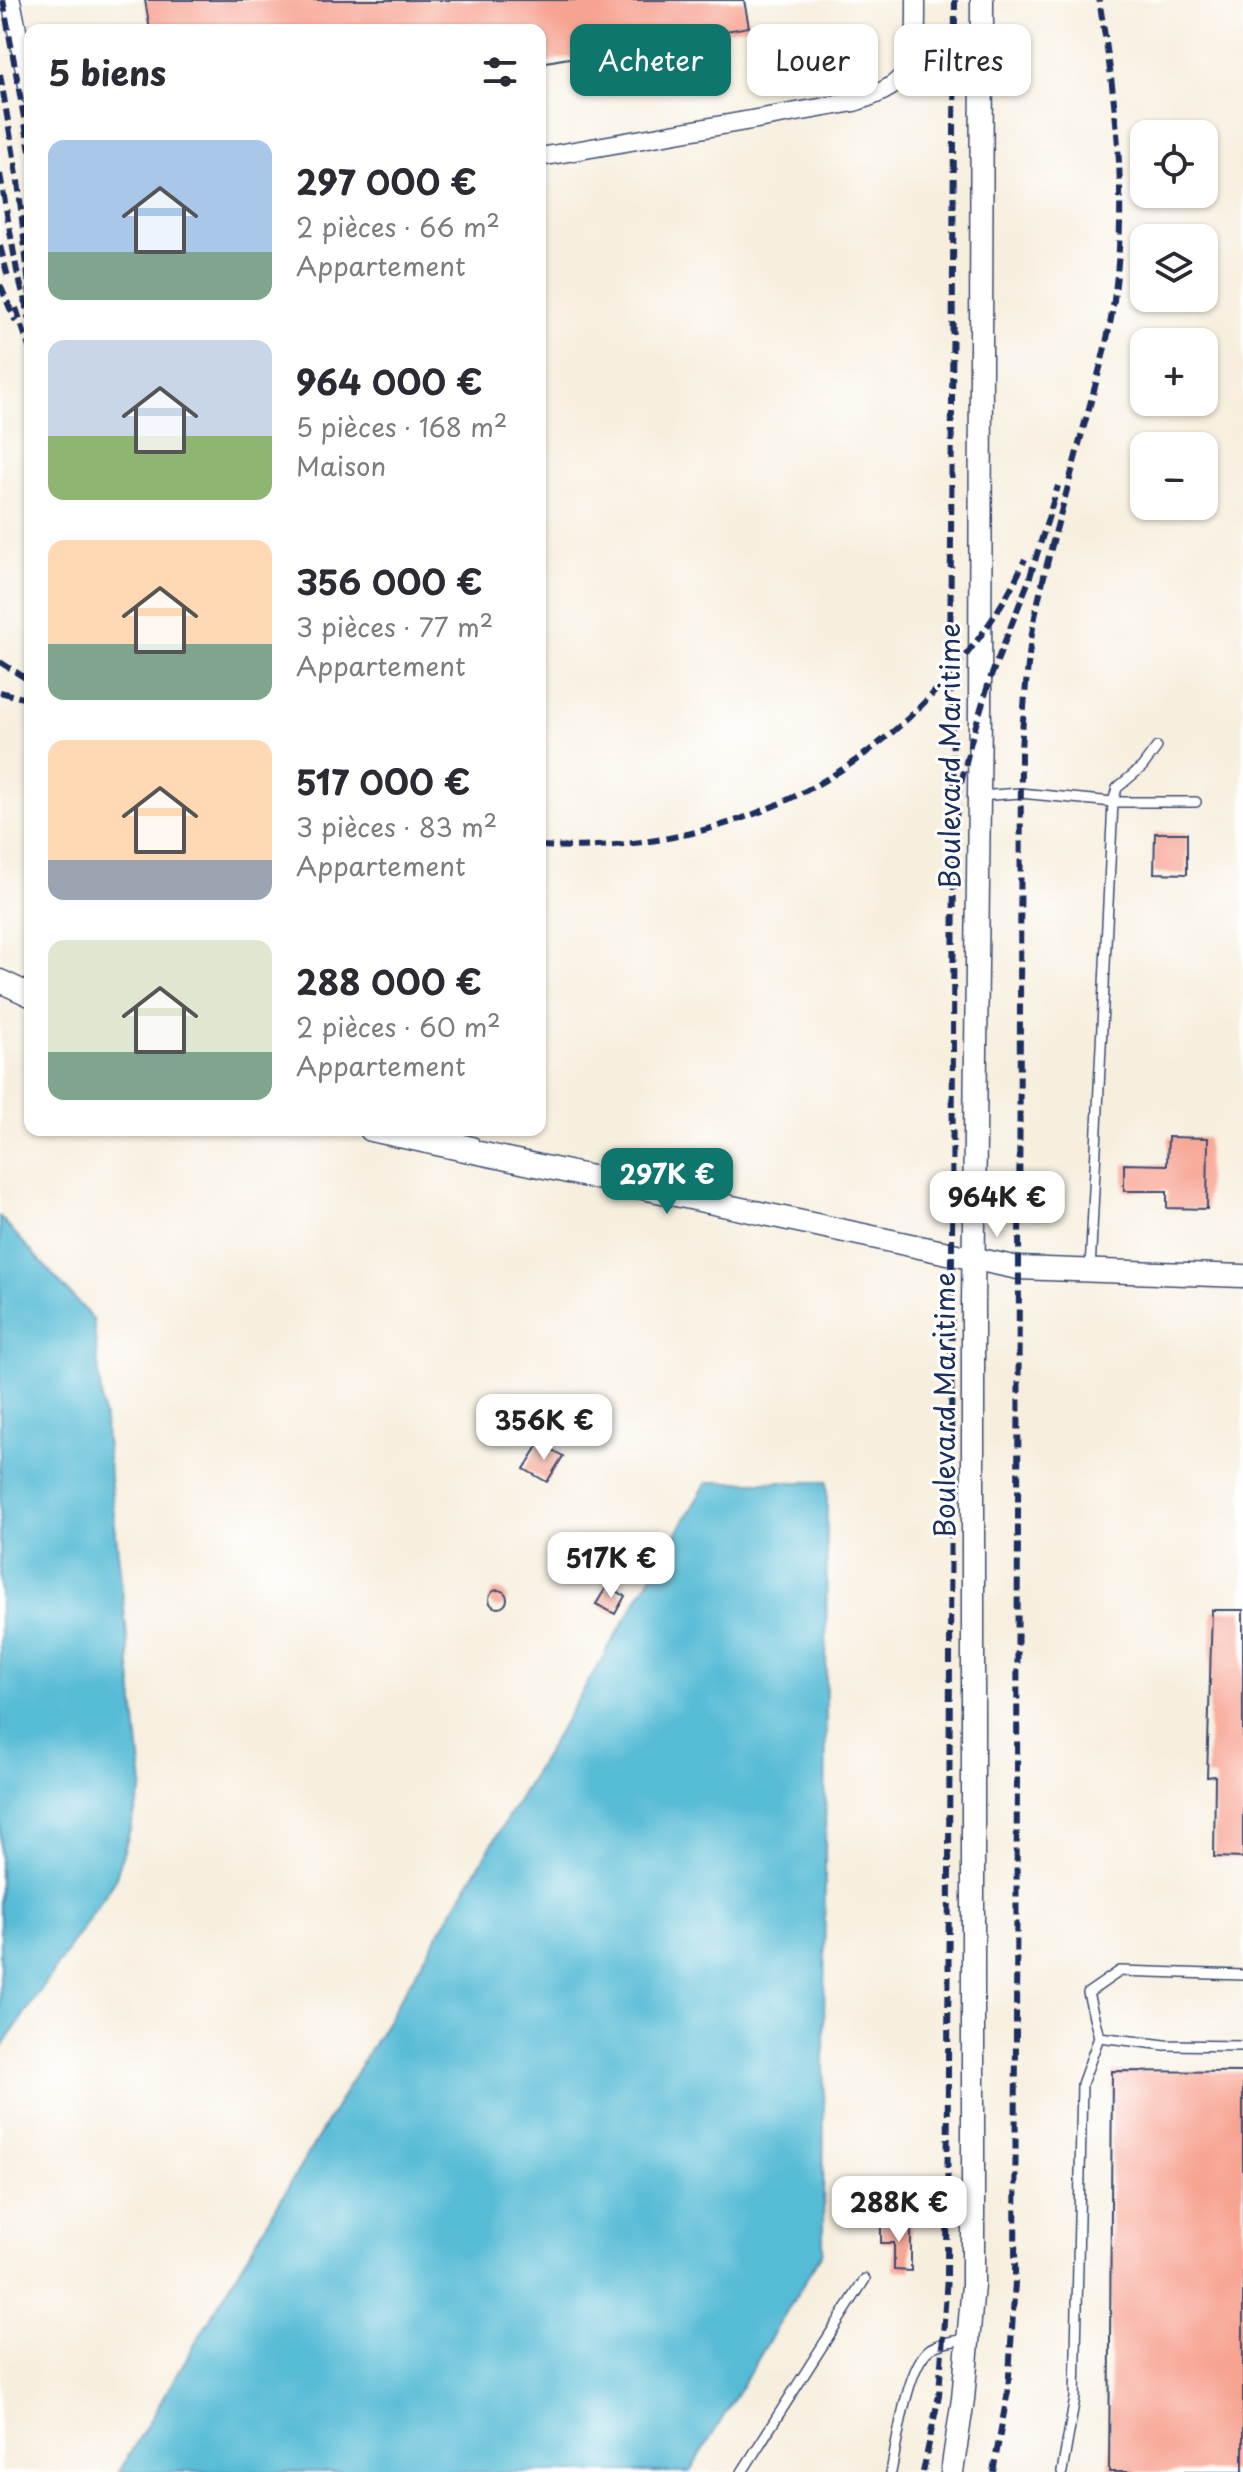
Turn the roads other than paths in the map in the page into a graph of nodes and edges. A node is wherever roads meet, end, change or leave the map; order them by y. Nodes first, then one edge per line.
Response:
1 (11, 0) edge
2 (916, 0) edge
3 (982, 0) edge
4 (24, 65) edge
5 (546, 156) edge
6 (1157, 747) dead end
7 (979, 796) junction
8 (1113, 802) junction
9 (1196, 802) dead end
10 (0, 981) edge
11 (24, 992) edge
12 (419, 1136) edge
13 (458, 1136) edge
14 (536, 1166) junction
15 (974, 1259) junction
16 (1090, 1271) junction
17 (1243, 1276) edge
18 (1243, 1975) edge
19 (1099, 2037) junction
20 (1243, 2046) edge
21 (865, 2279) dead end
22 (969, 2338) junction
23 (742, 2472) edge
24 (891, 2472) edge
25 (952, 2472) edge
26 (1062, 2472) edge

1 - 4 street
2 - 5 street
3 - 7 street, Boulevard Maritime
6 - 8 lane
7 - 8 lane
7 - 15 street, Boulevard Maritime
8 - 9 lane
8 - 16 lane
10 - 11 street
12 - 14 street
13 - 14 lane
14 - 15 street
15 - 16 street
15 - 22 street, Boulevard Maritime
16 - 17 street
18 - 19 lane
19 - 20 lane
19 - 26 lane
21 - 23 lane
22 - 24 lane
22 - 25 street, Boulevard Maritime

